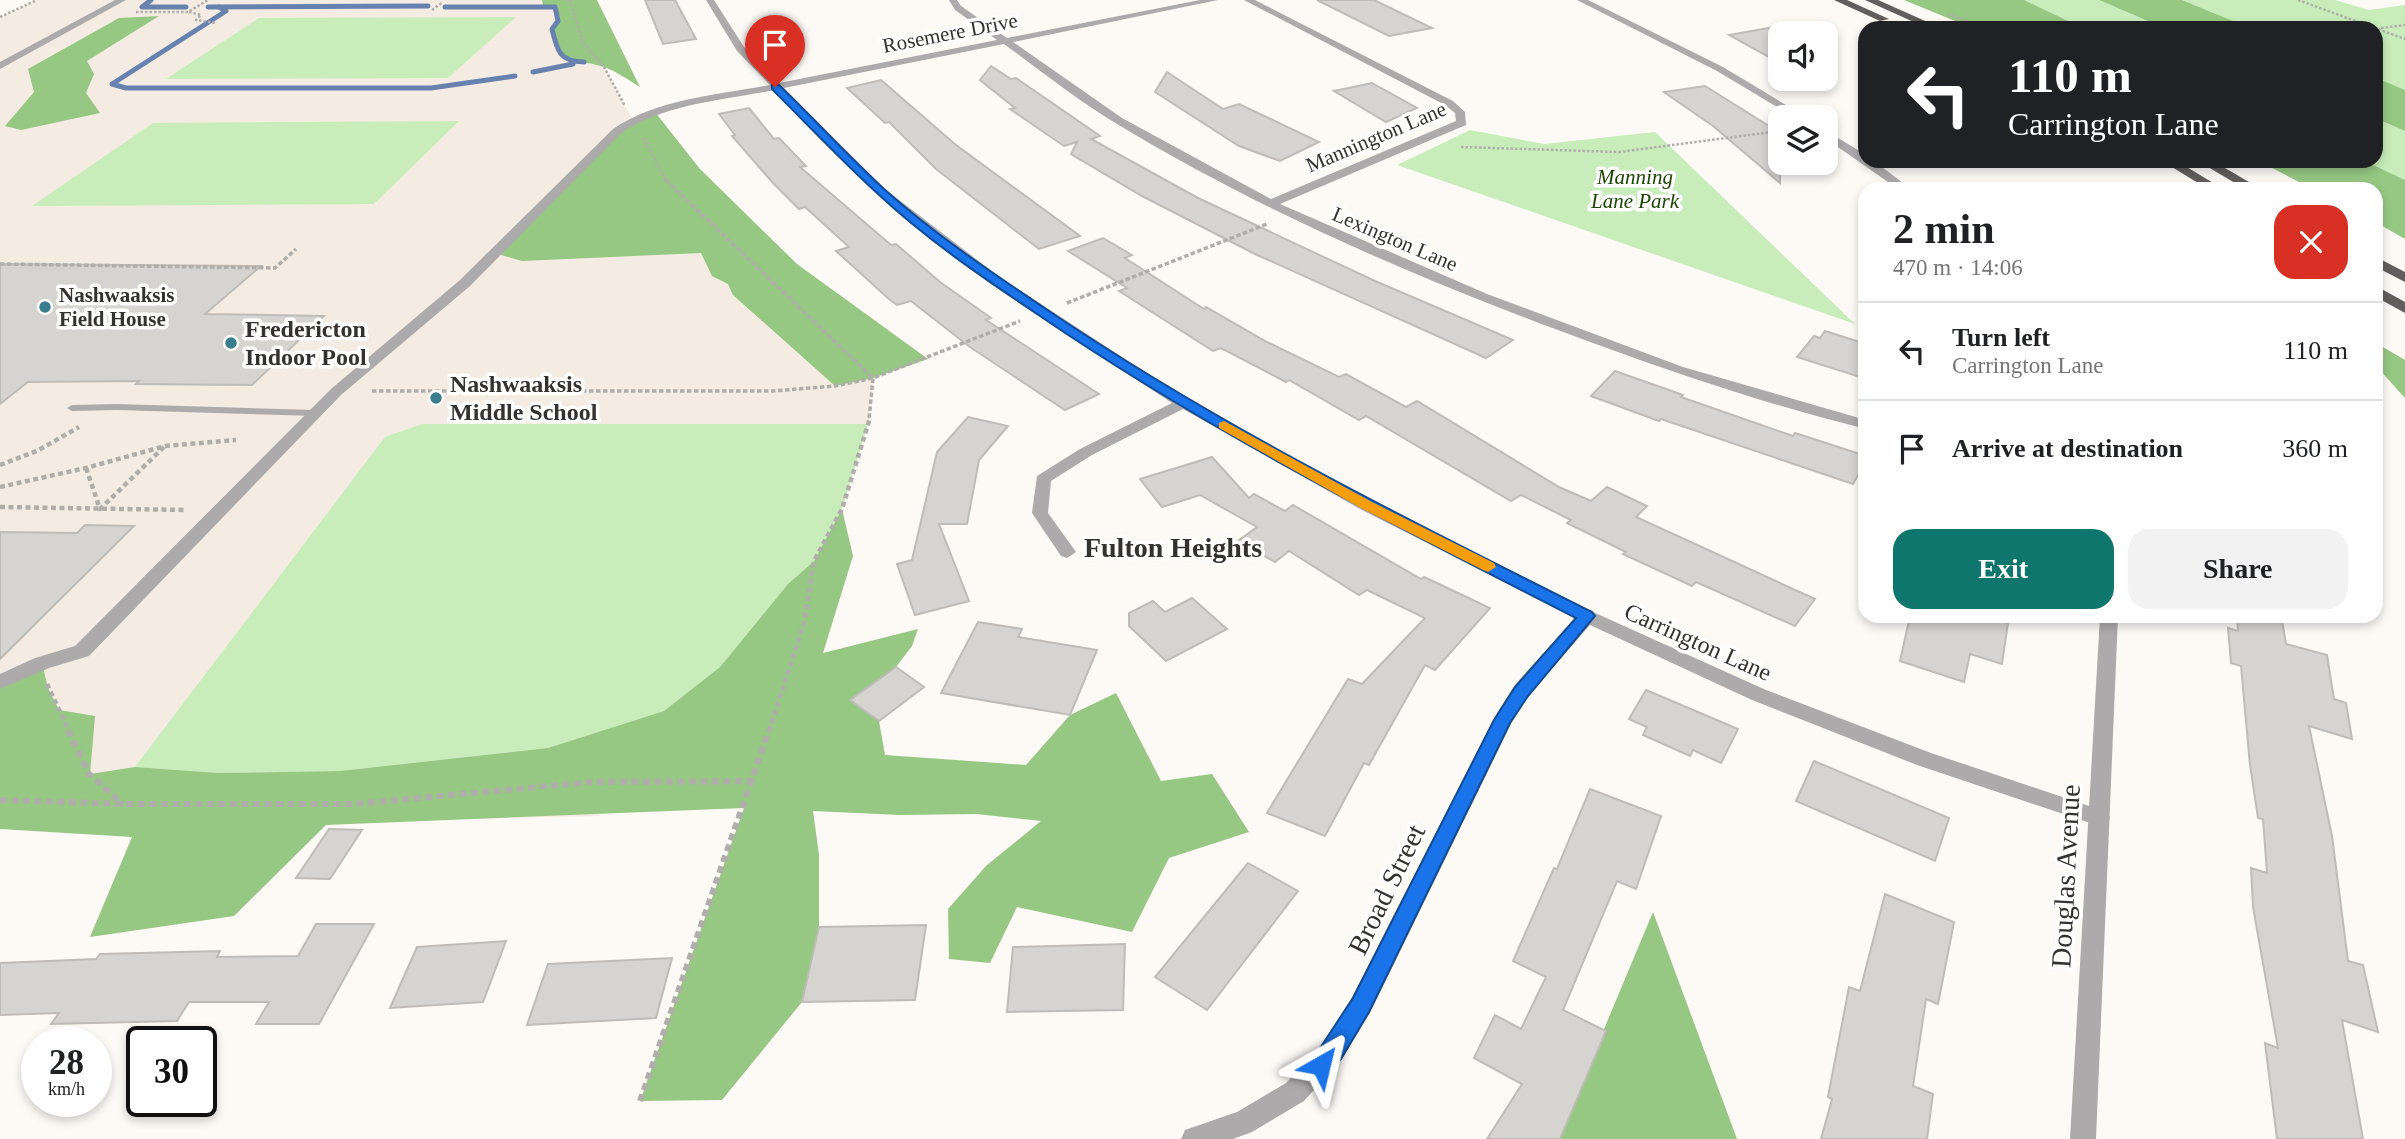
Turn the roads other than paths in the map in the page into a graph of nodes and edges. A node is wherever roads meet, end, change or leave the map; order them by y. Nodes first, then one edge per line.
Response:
1 (122, 0) edge
2 (710, 0) edge
3 (953, 0) edge
4 (1214, 0) edge
5 (1248, 0) edge
6 (1581, 0) edge
7 (1839, 0) edge
8 (1870, 0) edge
9 (1889, 21) edge
10 (1920, 21) edge
11 (1006, 42) junction
12 (0, 66) edge
13 (775, 87) junction
14 (1781, 105) edge
15 (1838, 142) edge
16 (1858, 156) edge
17 (1876, 168) edge
18 (2180, 168) edge
19 (2217, 168) edge
20 (1895, 182) edge
21 (2205, 182) edge
22 (2242, 182) edge
23 (1270, 204) junction
24 (2383, 265) edge
25 (2405, 278) edge
26 (2383, 295) edge
27 (2405, 309) edge
28 (1183, 403) junction
29 (72, 408) dead end
30 (316, 413) junction
31 (1858, 423) edge
32 (1067, 552) dead end
33 (1587, 616) junction
34 (2109, 623) edge
35 (0, 682) edge
36 (2099, 818) junction
37 (1194, 1139) edge
38 (2083, 1139) edge

1 - 12 street
2 - 13 street, Carrington Lane
3 - 11 street, Lexington Lane
4 - 11 street, Rosemere Drive
5 - 23 street, Mannington Lane
6 - 14 street
7 - 9 highway
8 - 10 highway
11 - 13 street, Rosemere Drive
11 - 23 street, Lexington Lane
13 - 28 street, Carrington Lane
13 - 30 street, Rosemere Drive
15 - 16 street
17 - 20 street
18 - 21 highway
19 - 22 highway
23 - 31 street, Lexington Lane
24 - 25 highway
26 - 27 highway
28 - 32 street
28 - 33 street, Carrington Lane
29 - 30 lane
30 - 35 street
33 - 36 street, Carrington Lane
33 - 37 street, Broad Street
34 - 36 street, Douglas Avenue
36 - 38 street, Douglas Avenue

